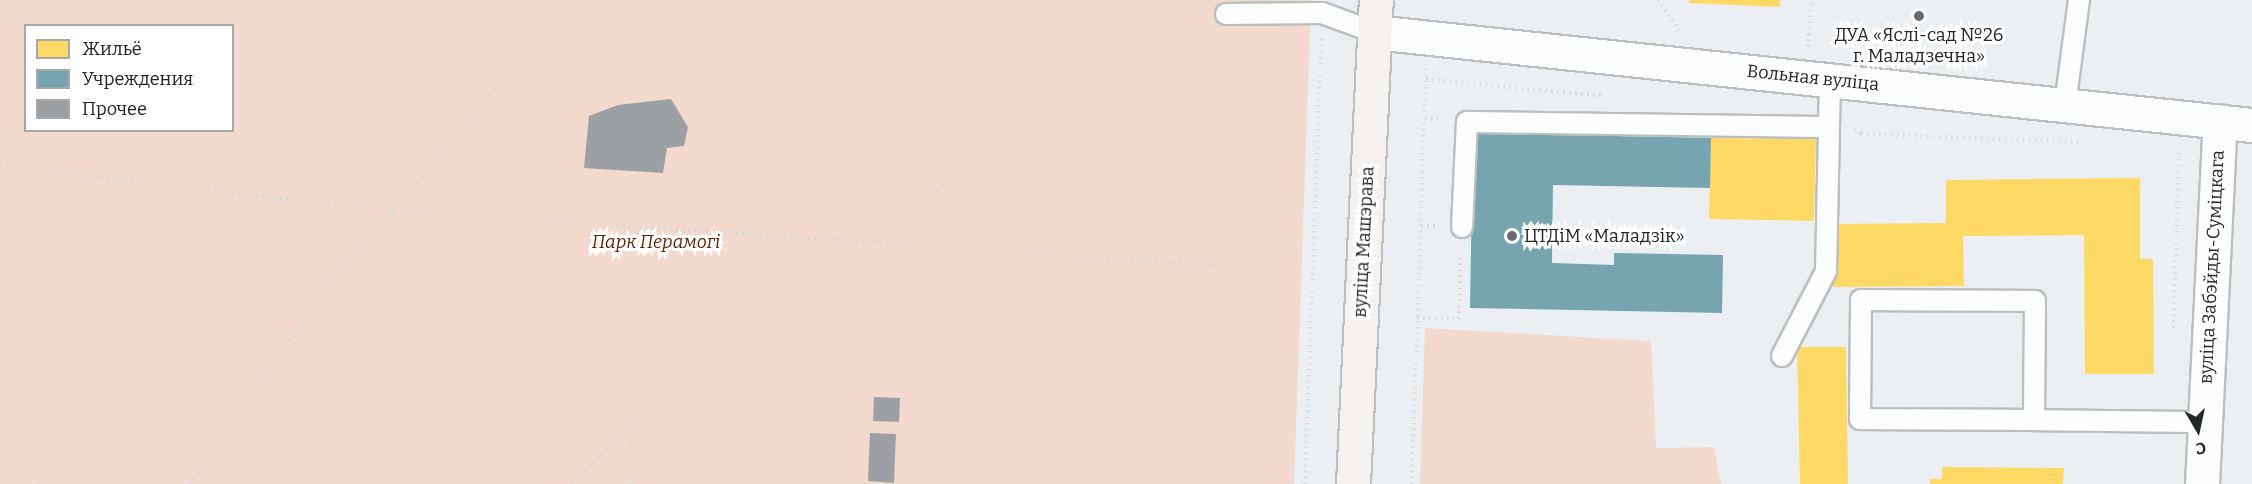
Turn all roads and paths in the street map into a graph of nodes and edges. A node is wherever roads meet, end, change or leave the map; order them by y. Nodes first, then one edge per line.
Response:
1 (568, 0) edge
2 (1376, 0) edge
3 (1658, 0) edge
4 (1812, 0) edge
5 (2079, 0) edge
6 (1322, 13) junction
7 (1226, 14) joint
8 (1374, 32) junction
9 (1427, 37) junction
10 (1684, 38) dead end
11 (1808, 52) dead end
12 (1426, 79) junction
13 (1830, 80) junction
14 (1612, 96) dead end
15 (2065, 105) junction
16 (2220, 121) junction
17 (1829, 122) junction
18 (2252, 124) edge
19 (2085, 142) dead end
20 (2167, 145) dead end
21 (986, 148) dead end
22 (0, 166) edge
23 (395, 212) junction
24 (1421, 226) junction
25 (638, 227) junction
26 (1462, 227) junction
27 (877, 243) junction
28 (1418, 318) junction
29 (2174, 330) dead end
30 (1782, 356) dead end
31 (2034, 420) junction
32 (2203, 422) junction
33 (632, 426) junction
34 (74, 439) dead end
35 (37, 484) edge
36 (190, 484) edge
37 (572, 484) edge
38 (630, 484) edge
39 (1305, 484) edge
40 (1353, 484) edge
41 (1412, 484) edge
42 (2202, 484) edge

1 - 23 path
2 - 8 main road, вуліца Машэрава
3 - 10 path
4 - 11 path
5 - 15 lane
6 - 7 lane
6 - 8 lane
6 - 39 path
7 - 27 path
8 - 9 street, Вольная вуліца
8 - 40 main road, вуліца Машэрава
9 - 12 path
9 - 13 street, Вольная вуліца
12 - 14 path
12 - 24 path
13 - 15 street, Вольная вуліца
13 - 17 lane
15 - 16 street, Вольная вуліца
16 - 18 street, Вольная вуліца
16 - 32 street, вуліца Забэйды-Суміцкага
17 - 19 path
17 - 26 lane
17 - 30 lane
20 - 29 path
21 - 27 path
22 - 23 path
23 - 25 path
23 - 36 path
24 - 26 path
24 - 28 path
25 - 27 path
25 - 33 path
26 - 28 path
28 - 41 path
31 - 31 lane
31 - 32 lane
32 - 42 street, вуліца Забэйды-Суміцкага
33 - 37 path
33 - 38 path
34 - 35 path

